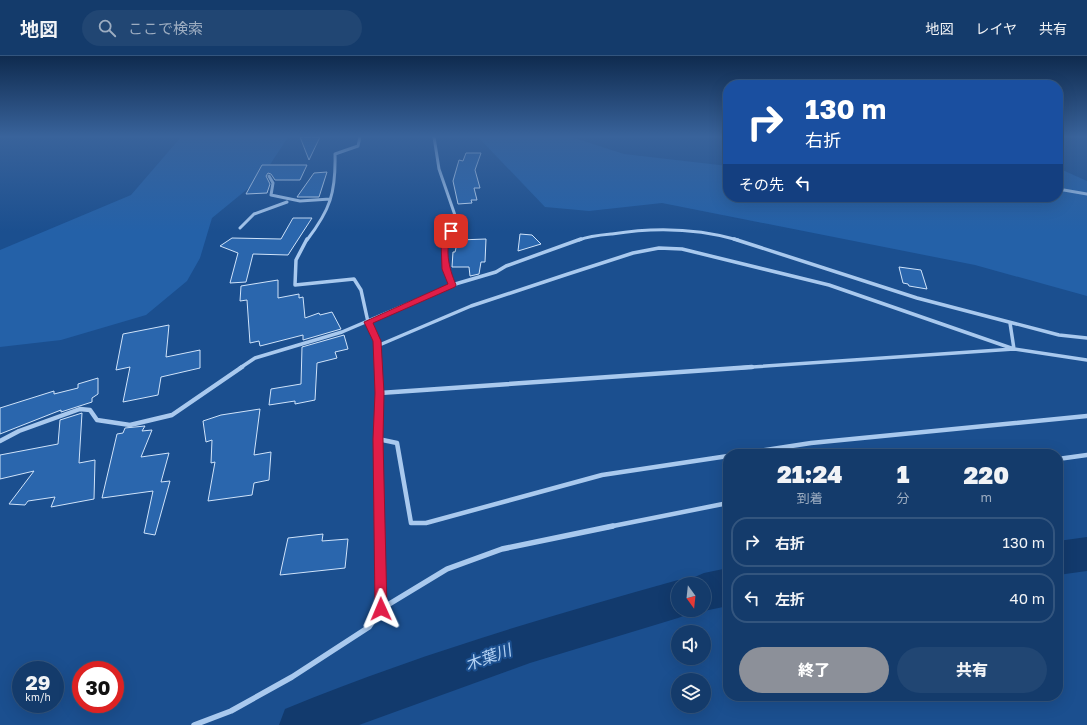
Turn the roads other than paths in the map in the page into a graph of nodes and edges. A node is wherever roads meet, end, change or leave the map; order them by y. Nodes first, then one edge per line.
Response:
1 (336, 168) edge
2 (438, 168) edge
3 (269, 176) dead end
4 (1063, 190) edge
5 (1087, 194) edge
6 (330, 199) junction
7 (289, 201) junction
8 (240, 228) dead end
9 (452, 285) junction
10 (368, 322) junction
11 (1010, 323) junction
12 (1087, 338) edge
13 (377, 346) junction
14 (1014, 349) junction
15 (1087, 360) edge
16 (380, 393) junction
17 (1087, 416) edge
18 (378, 439) junction
19 (0, 441) edge
20 (772, 449) edge
21 (1087, 455) edge
22 (723, 457) edge
23 (1063, 458) edge
24 (723, 504) edge
25 (381, 609) junction
26 (194, 725) edge

1 - 6 street
2 - 9 street
3 - 7 street
4 - 5 street
6 - 7 street
6 - 10 street
7 - 8 street
9 - 10 street
9 - 11 street
10 - 13 street
10 - 19 street
11 - 12 street
11 - 14 street
13 - 14 street
13 - 16 street
14 - 15 street
14 - 16 street
16 - 18 street
17 - 20 street
18 - 22 street
18 - 25 street
21 - 23 street
24 - 25 street
25 - 26 street

